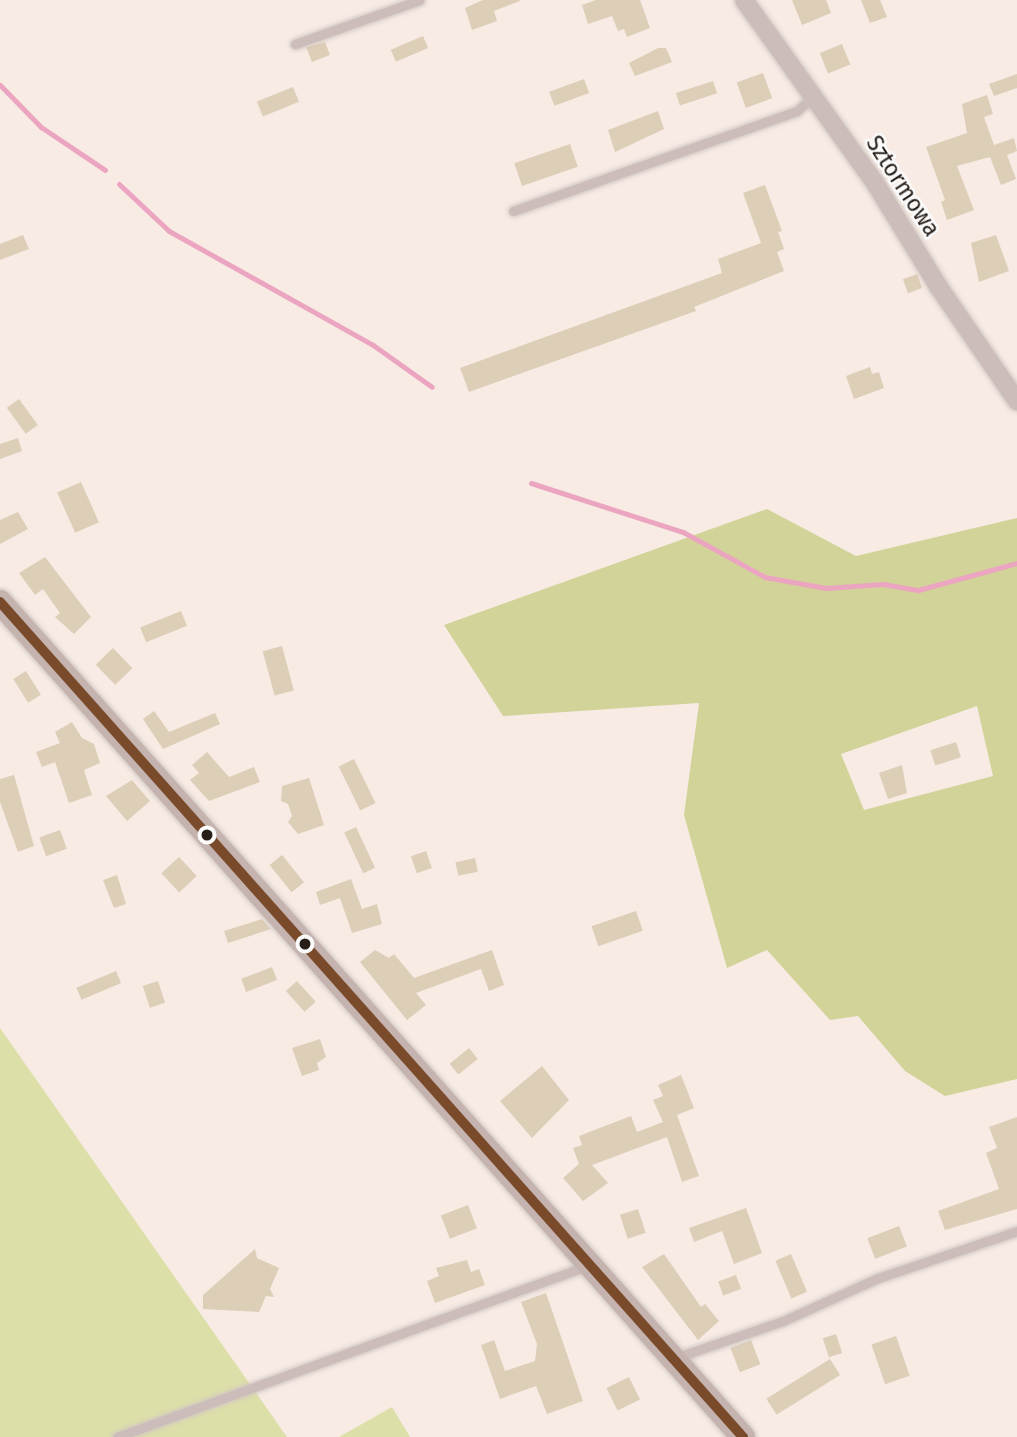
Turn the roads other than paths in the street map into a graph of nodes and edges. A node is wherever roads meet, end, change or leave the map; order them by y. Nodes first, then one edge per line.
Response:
1 (419, 0) edge
2 (744, 0) edge
3 (295, 44) dead end
4 (813, 96) junction
5 (513, 211) dead end
6 (1017, 401) edge
7 (0, 602) edge
8 (1017, 1231) edge
9 (590, 1264) junction
10 (674, 1358) junction
11 (117, 1437) edge
12 (743, 1437) edge

1 - 3 lane
2 - 4 street, Sztormowa
4 - 5 lane
4 - 6 street, Sztormowa
7 - 9 street
8 - 10 lane
9 - 10 street
9 - 11 lane
10 - 12 street

